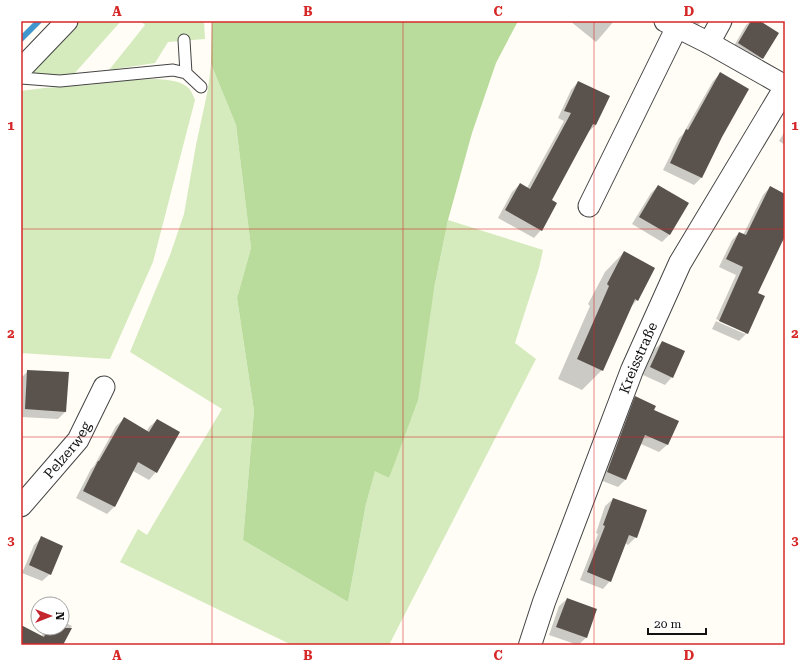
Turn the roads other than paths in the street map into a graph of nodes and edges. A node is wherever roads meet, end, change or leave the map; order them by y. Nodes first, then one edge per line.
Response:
1 (67, 21) edge
2 (721, 21) edge
3 (671, 24) edge
4 (184, 40) dead end
5 (709, 44) junction
6 (21, 69) edge
7 (186, 73) junction
8 (21, 78) edge
9 (785, 87) edge
10 (201, 88) dead end
11 (589, 206) dead end
12 (104, 387) dead end
13 (21, 506) edge
14 (530, 645) edge

1 - 6 street
2 - 5 street
3 - 5 street
3 - 11 street
4 - 7 lane
5 - 9 street
7 - 8 lane
7 - 10 lane
9 - 14 street, Kreisstraße
12 - 13 street, Pelzerweg

